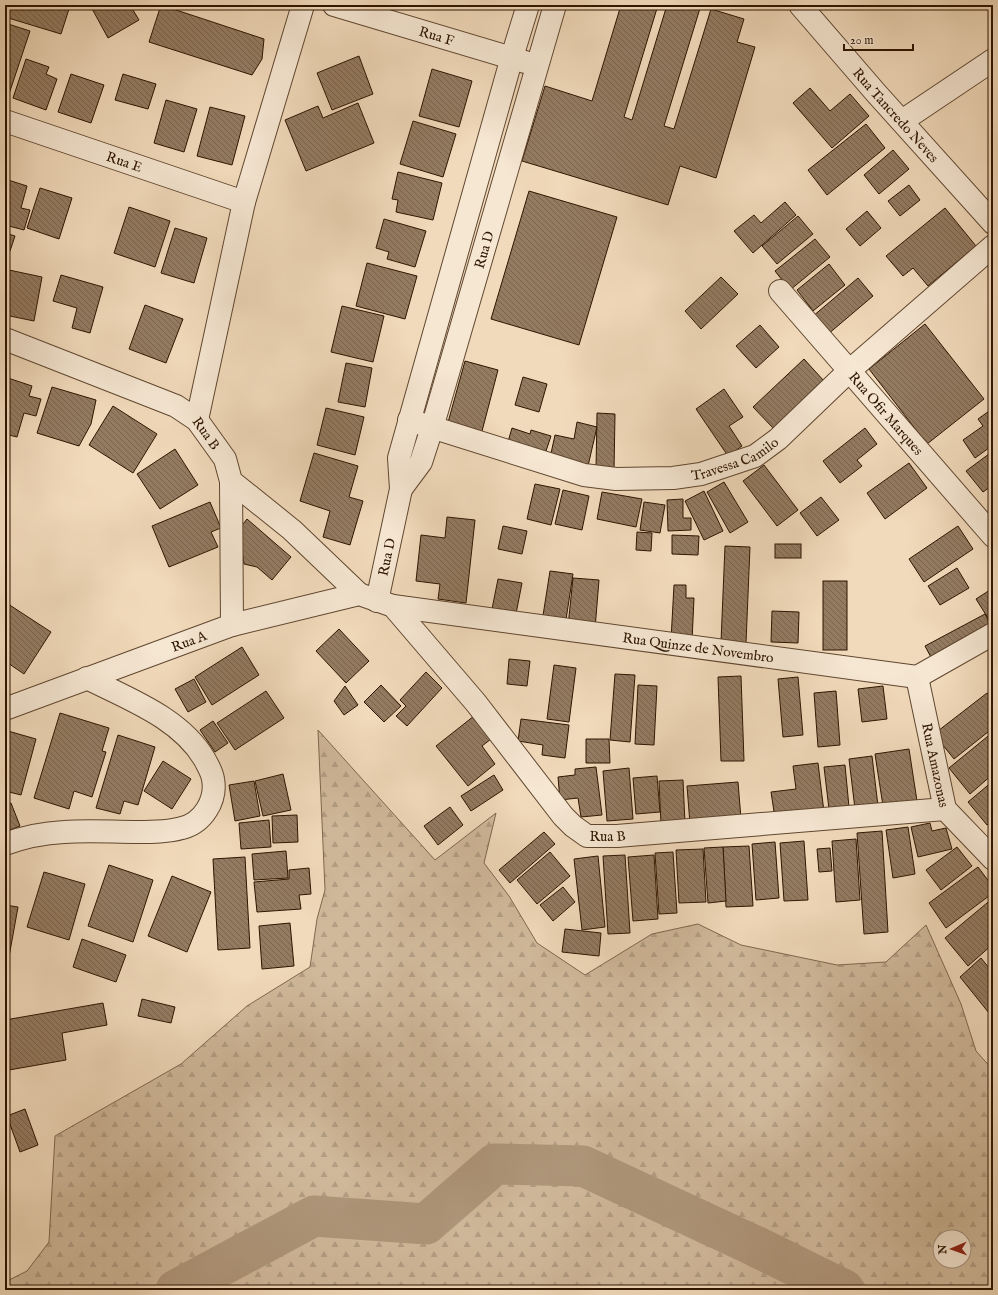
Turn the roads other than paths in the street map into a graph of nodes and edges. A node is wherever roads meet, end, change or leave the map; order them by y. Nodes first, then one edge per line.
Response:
1 (304, 5) edge
2 (334, 5) edge
3 (528, 5) edge
4 (555, 5) edge
5 (800, 5) edge
6 (512, 57) junction
7 (993, 60) edge
8 (538, 66) junction
9 (5, 121) edge
10 (902, 121) junction
11 (244, 202) junction
12 (993, 223) edge
13 (993, 246) edge
14 (780, 291) dead end
15 (5, 339) edge
16 (849, 371) junction
17 (197, 420) junction
18 (409, 420) junction
19 (432, 428) junction
20 (231, 480) junction
21 (401, 489) junction
22 (993, 536) edge
23 (376, 600) junction
24 (232, 625) junction
25 (993, 634) edge
26 (917, 677) junction
27 (87, 678) junction
28 (5, 709) edge
29 (945, 808) junction
30 (5, 844) edge
31 (993, 859) edge

1 - 11 street
2 - 6 street, Rua F
3 - 6 street, Rua D
4 - 8 street, Rua D
5 - 10 street, Rua Tancredo Neves
6 - 8 street, Rua F
6 - 18 street, Rua D
7 - 10 street
8 - 19 street, Rua D
9 - 11 street, Rua E
10 - 12 street, Rua Tancredo Neves
11 - 17 street
13 - 16 street, Travessa Camilo
14 - 16 street, Rua Ofir Marques
15 - 17 street, Rua B
16 - 19 street, Travessa Camilo
16 - 22 street, Rua Ofir Marques
17 - 20 street, Rua B
18 - 19 street, Travessa Camilo
18 - 21 street, Rua D
19 - 21 street, Rua D
20 - 23 street, Rua B
20 - 24 street
21 - 23 street, Rua D
23 - 24 street, Rua A
23 - 26 street, Rua Quinze de Novembro
23 - 29 street, Rua B
24 - 27 street, Rua A
25 - 26 street
26 - 29 street, Rua Amazonas
27 - 28 street, Rua A
27 - 30 street
29 - 31 street, Rua Amazonas

